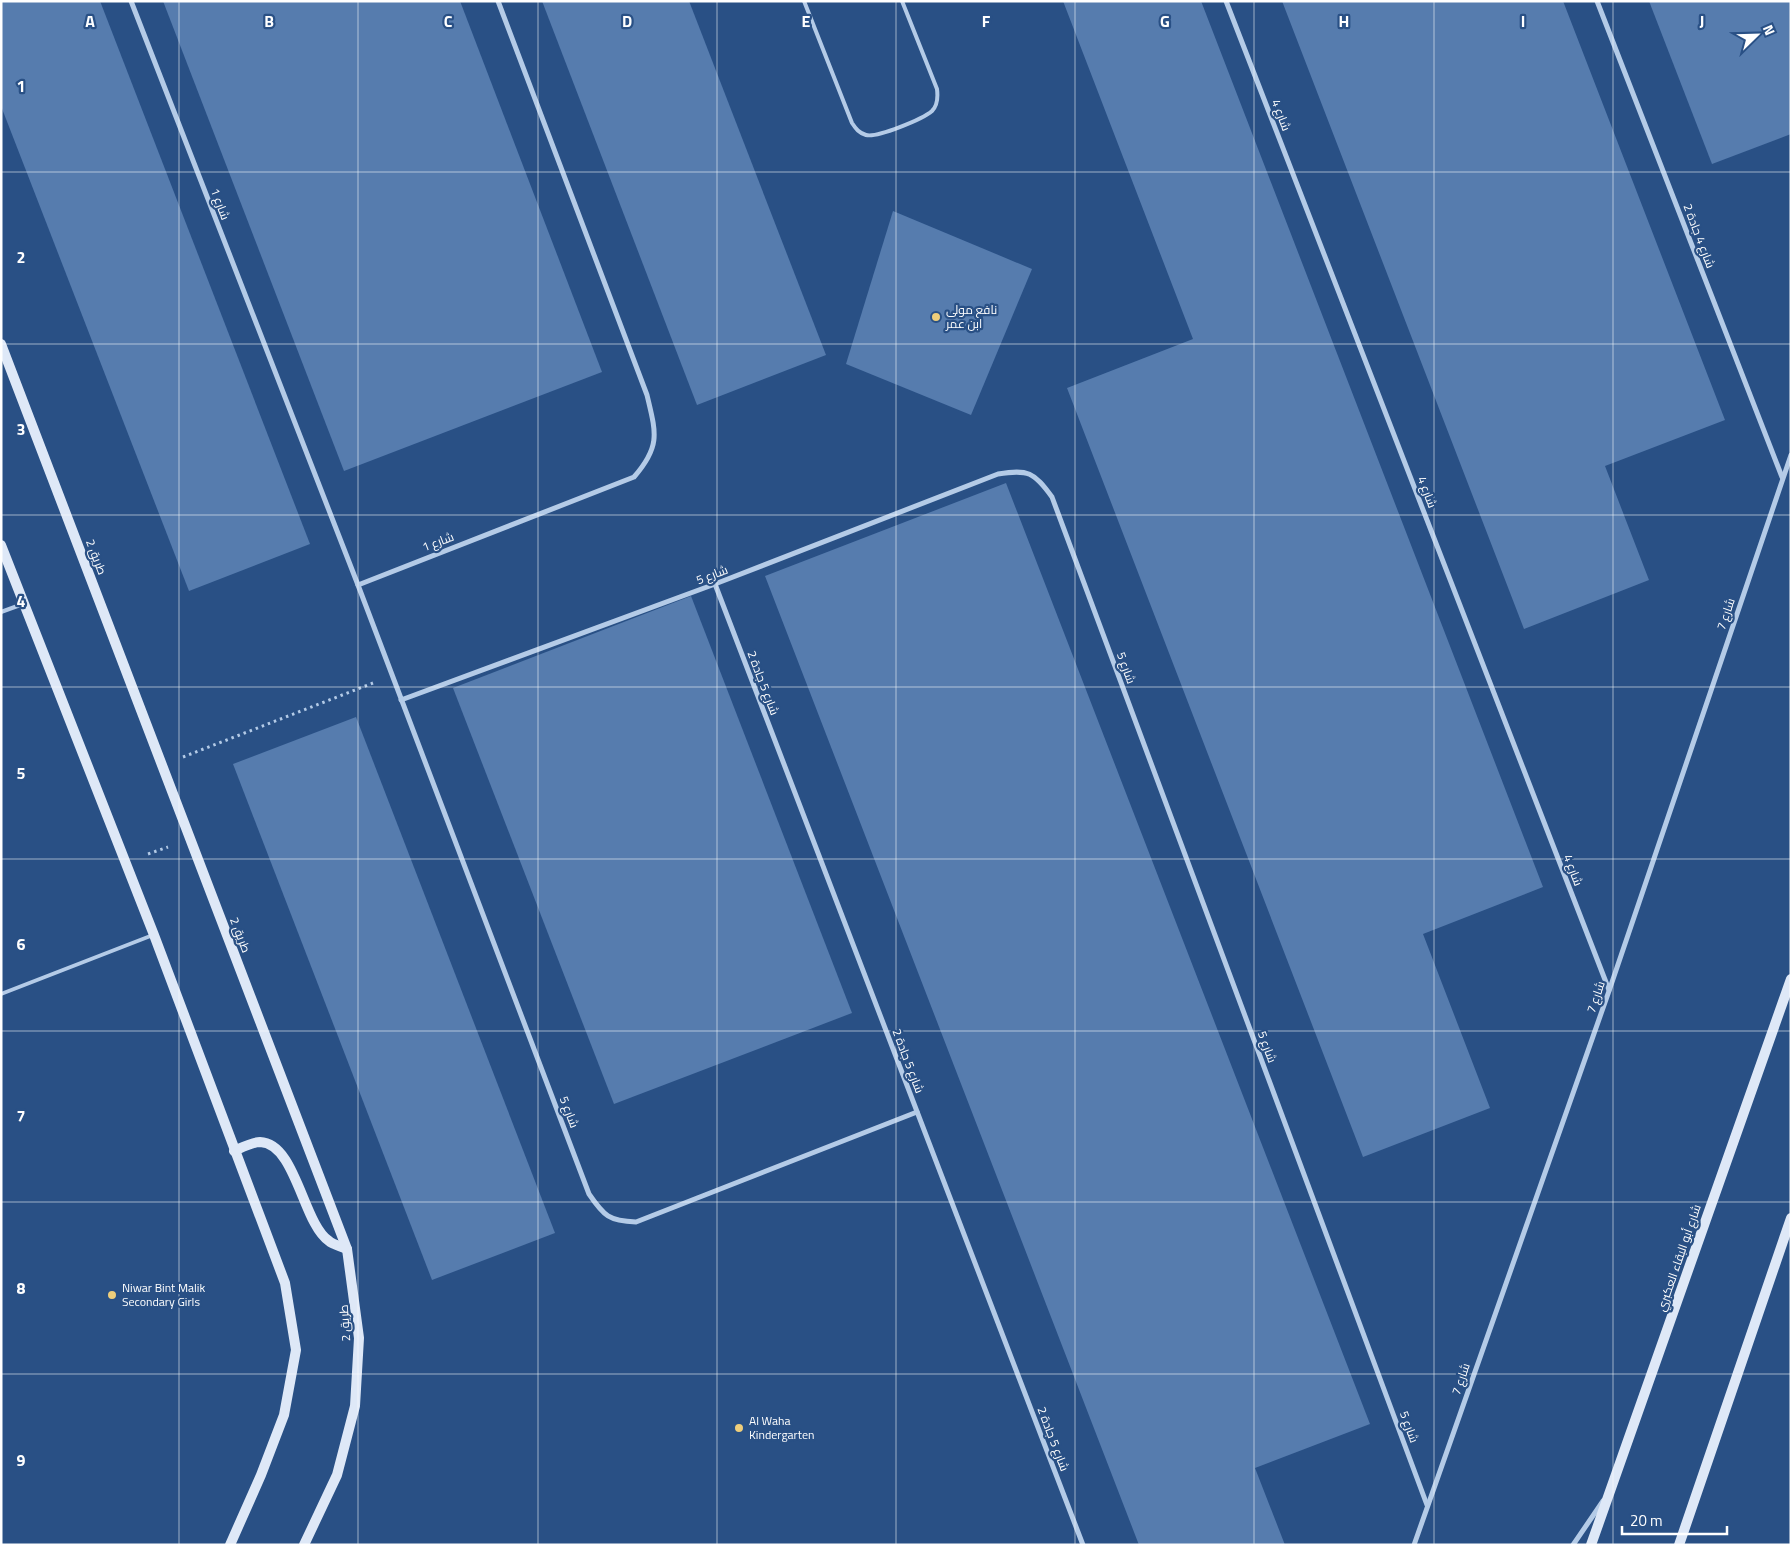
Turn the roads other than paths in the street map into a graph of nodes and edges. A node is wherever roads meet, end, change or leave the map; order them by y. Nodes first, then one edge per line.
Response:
1 (131, 1) edge
2 (498, 1) edge
3 (804, 1) edge
4 (902, 1) edge
5 (1226, 1) edge
6 (1597, 1) edge
7 (1, 344) edge
8 (1791, 454) edge
9 (1782, 478) junction
10 (1, 546) edge
11 (715, 584) junction
12 (358, 585) junction
13 (23, 604) junction
14 (1, 612) edge
15 (401, 700) junction
16 (154, 935) junction
17 (1791, 979) edge
18 (1609, 991) junction
19 (1, 994) edge
20 (917, 1112) junction
21 (234, 1151) junction
22 (1791, 1218) edge
23 (347, 1248) junction
24 (1609, 1493) junction
25 (1427, 1505) junction
26 (230, 1545) edge
27 (304, 1545) edge
28 (1082, 1545) edge
29 (1414, 1545) edge
30 (1573, 1545) edge
31 (1591, 1545) edge
32 (1679, 1545) edge

1 - 12 street, شارع 1
2 - 12 street, شارع 1
3 - 4 lane
5 - 18 street, شارع 4
6 - 9 street, شارع 4 جادة 2
7 - 23 street, طريق 2
8 - 9 street, شارع 7
9 - 18 street, شارع 7
10 - 13 street
11 - 15 street, شارع 5
11 - 20 street, شارع 5 جادة 2
11 - 25 street, شارع 5
12 - 15 street, شارع 5
13 - 14 lane
13 - 16 street
15 - 20 street, شارع 5
16 - 19 lane
16 - 21 street
17 - 24 street, شارع أبو البقاء العكبري
18 - 25 street, شارع 7
20 - 28 street, شارع 5 جادة 2
21 - 23 street
21 - 26 street
22 - 32 street
23 - 27 street, طريق 2
24 - 30 street
24 - 31 street, شارع أبو البقاء العكبري
25 - 29 street, شارع 7

